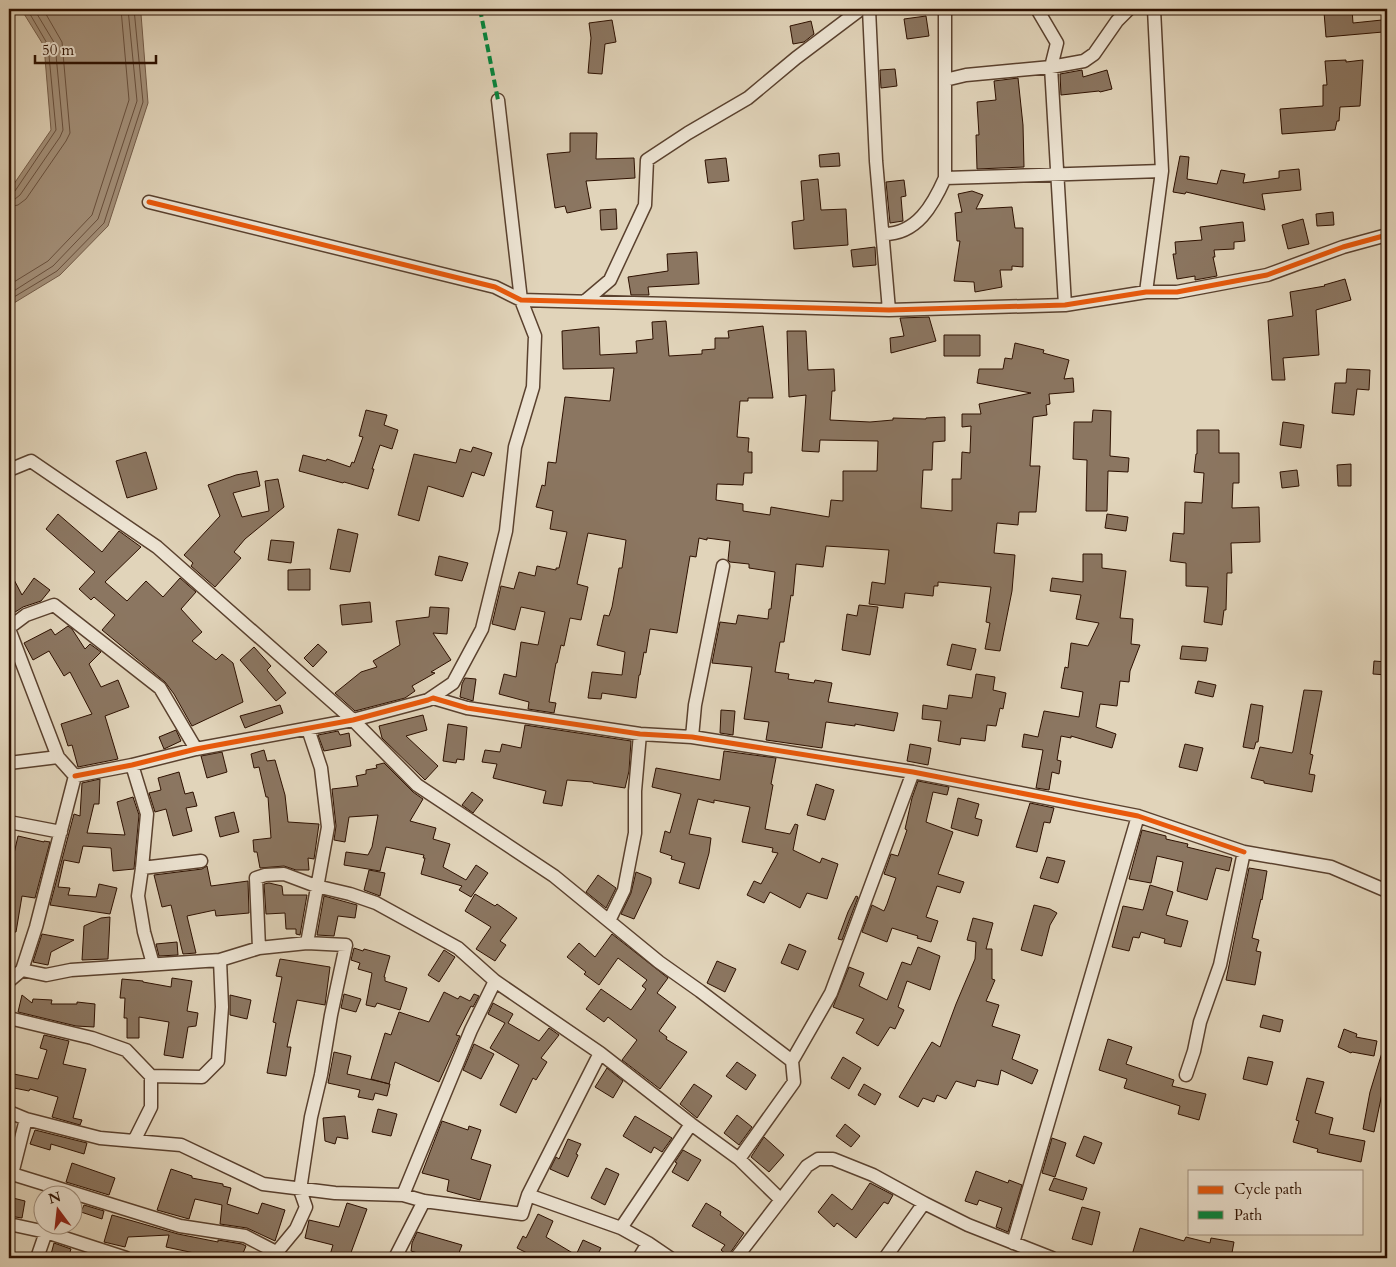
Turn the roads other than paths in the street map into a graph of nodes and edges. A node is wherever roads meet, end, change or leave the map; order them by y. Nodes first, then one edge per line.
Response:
1 (861, 9) edge
2 (869, 9) edge
3 (945, 9) edge
4 (1037, 9) edge
5 (1129, 9) edge
6 (1154, 9) edge
7 (1051, 67) junction
8 (945, 80) junction
9 (498, 100) dead end
10 (1162, 171) junction
11 (1056, 174) junction
12 (945, 178) junction
13 (149, 202) dead end
14 (884, 234) junction
15 (1387, 235) edge
16 (1146, 292) junction
17 (521, 300) junction
18 (584, 302) junction
19 (1065, 304) junction
20 (889, 310) junction
21 (9, 470) edge
22 (723, 566) dead end
23 (9, 625) edge
24 (9, 629) edge
25 (428, 700) junction
26 (353, 720) junction
27 (308, 728) junction
28 (640, 734) junction
29 (692, 737) junction
30 (196, 750) junction
31 (58, 757) junction
32 (9, 763) edge
33 (132, 765) junction
34 (913, 772) junction
35 (75, 776) junction
36 (1138, 816) junction
37 (9, 822) edge
38 (61, 832) junction
39 (1244, 852) junction
40 (201, 861) dead end
41 (142, 868) junction
42 (316, 886) junction
43 (1387, 891) edge
44 (608, 921) junction
45 (307, 943) junction
46 (259, 948) junction
47 (220, 960) junction
48 (153, 964) junction
49 (22, 970) junction
50 (9, 981) edge
51 (495, 982) junction
52 (9, 1018) edge
53 (600, 1053) junction
54 (792, 1061) junction
55 (1186, 1075) dead end
56 (151, 1076) junction
57 (9, 1112) edge
58 (26, 1119) junction
59 (691, 1124) junction
60 (134, 1141) junction
61 (739, 1159) junction
62 (10, 1173) edge
63 (300, 1190) junction
64 (403, 1195) junction
65 (528, 1195) junction
66 (780, 1199) junction
67 (424, 1201) junction
68 (924, 1204) junction
69 (9, 1224) edge
70 (621, 1228) junction
71 (32, 1229) edge
72 (45, 1234) edge
73 (52, 1234) edge
74 (1013, 1242) junction
75 (648, 1243) junction
76 (274, 1255) edge
77 (36, 1258) edge
78 (126, 1258) edge
79 (395, 1258) edge
80 (639, 1258) edge
81 (670, 1258) edge
82 (736, 1258) edge
83 (884, 1258) edge
84 (1052, 1258) edge

1 - 18 street
2 - 14 street
3 - 8 street
4 - 7 street
5 - 7 street
6 - 10 street
7 - 8 street
7 - 11 street
8 - 12 street
9 - 17 street
10 - 11 street
10 - 16 street
11 - 12 street
11 - 19 street
12 - 14 street
13 - 17 street
14 - 20 street
15 - 16 street
16 - 19 street
17 - 18 street
17 - 25 street
18 - 20 street
19 - 20 street
21 - 26 street
22 - 29 street
23 - 30 street
24 - 31 street
25 - 26 street
25 - 28 street
26 - 27 street
26 - 44 street
27 - 30 street
27 - 42 street
28 - 29 street
28 - 44 street
29 - 34 street
30 - 33 street
31 - 32 street
31 - 35 street
33 - 35 street
33 - 41 street
34 - 36 street
34 - 54 street
35 - 38 street
36 - 39 street
36 - 74 street
37 - 38 street
38 - 49 street
39 - 43 street
39 - 55 street
40 - 41 street
41 - 48 street
42 - 45 street
42 - 46 street
42 - 51 street
44 - 54 street
45 - 46 street
45 - 63 street
46 - 47 street
47 - 48 street
47 - 56 street
48 - 49 street
49 - 50 street
51 - 53 street
51 - 64 street
52 - 56 street
53 - 59 street
53 - 65 street
54 - 61 street
56 - 60 street
57 - 58 street
58 - 60 street
58 - 62 street
59 - 61 street
59 - 70 street
60 - 63 street
61 - 66 street
62 - 76 street
63 - 64 street
63 - 76 street
64 - 67 street
65 - 67 street
65 - 70 street
66 - 68 street
66 - 82 street
67 - 79 street
68 - 74 street
68 - 83 street
69 - 71 street
70 - 75 street
72 - 77 street
73 - 78 street
74 - 84 street
75 - 80 street
75 - 81 street

